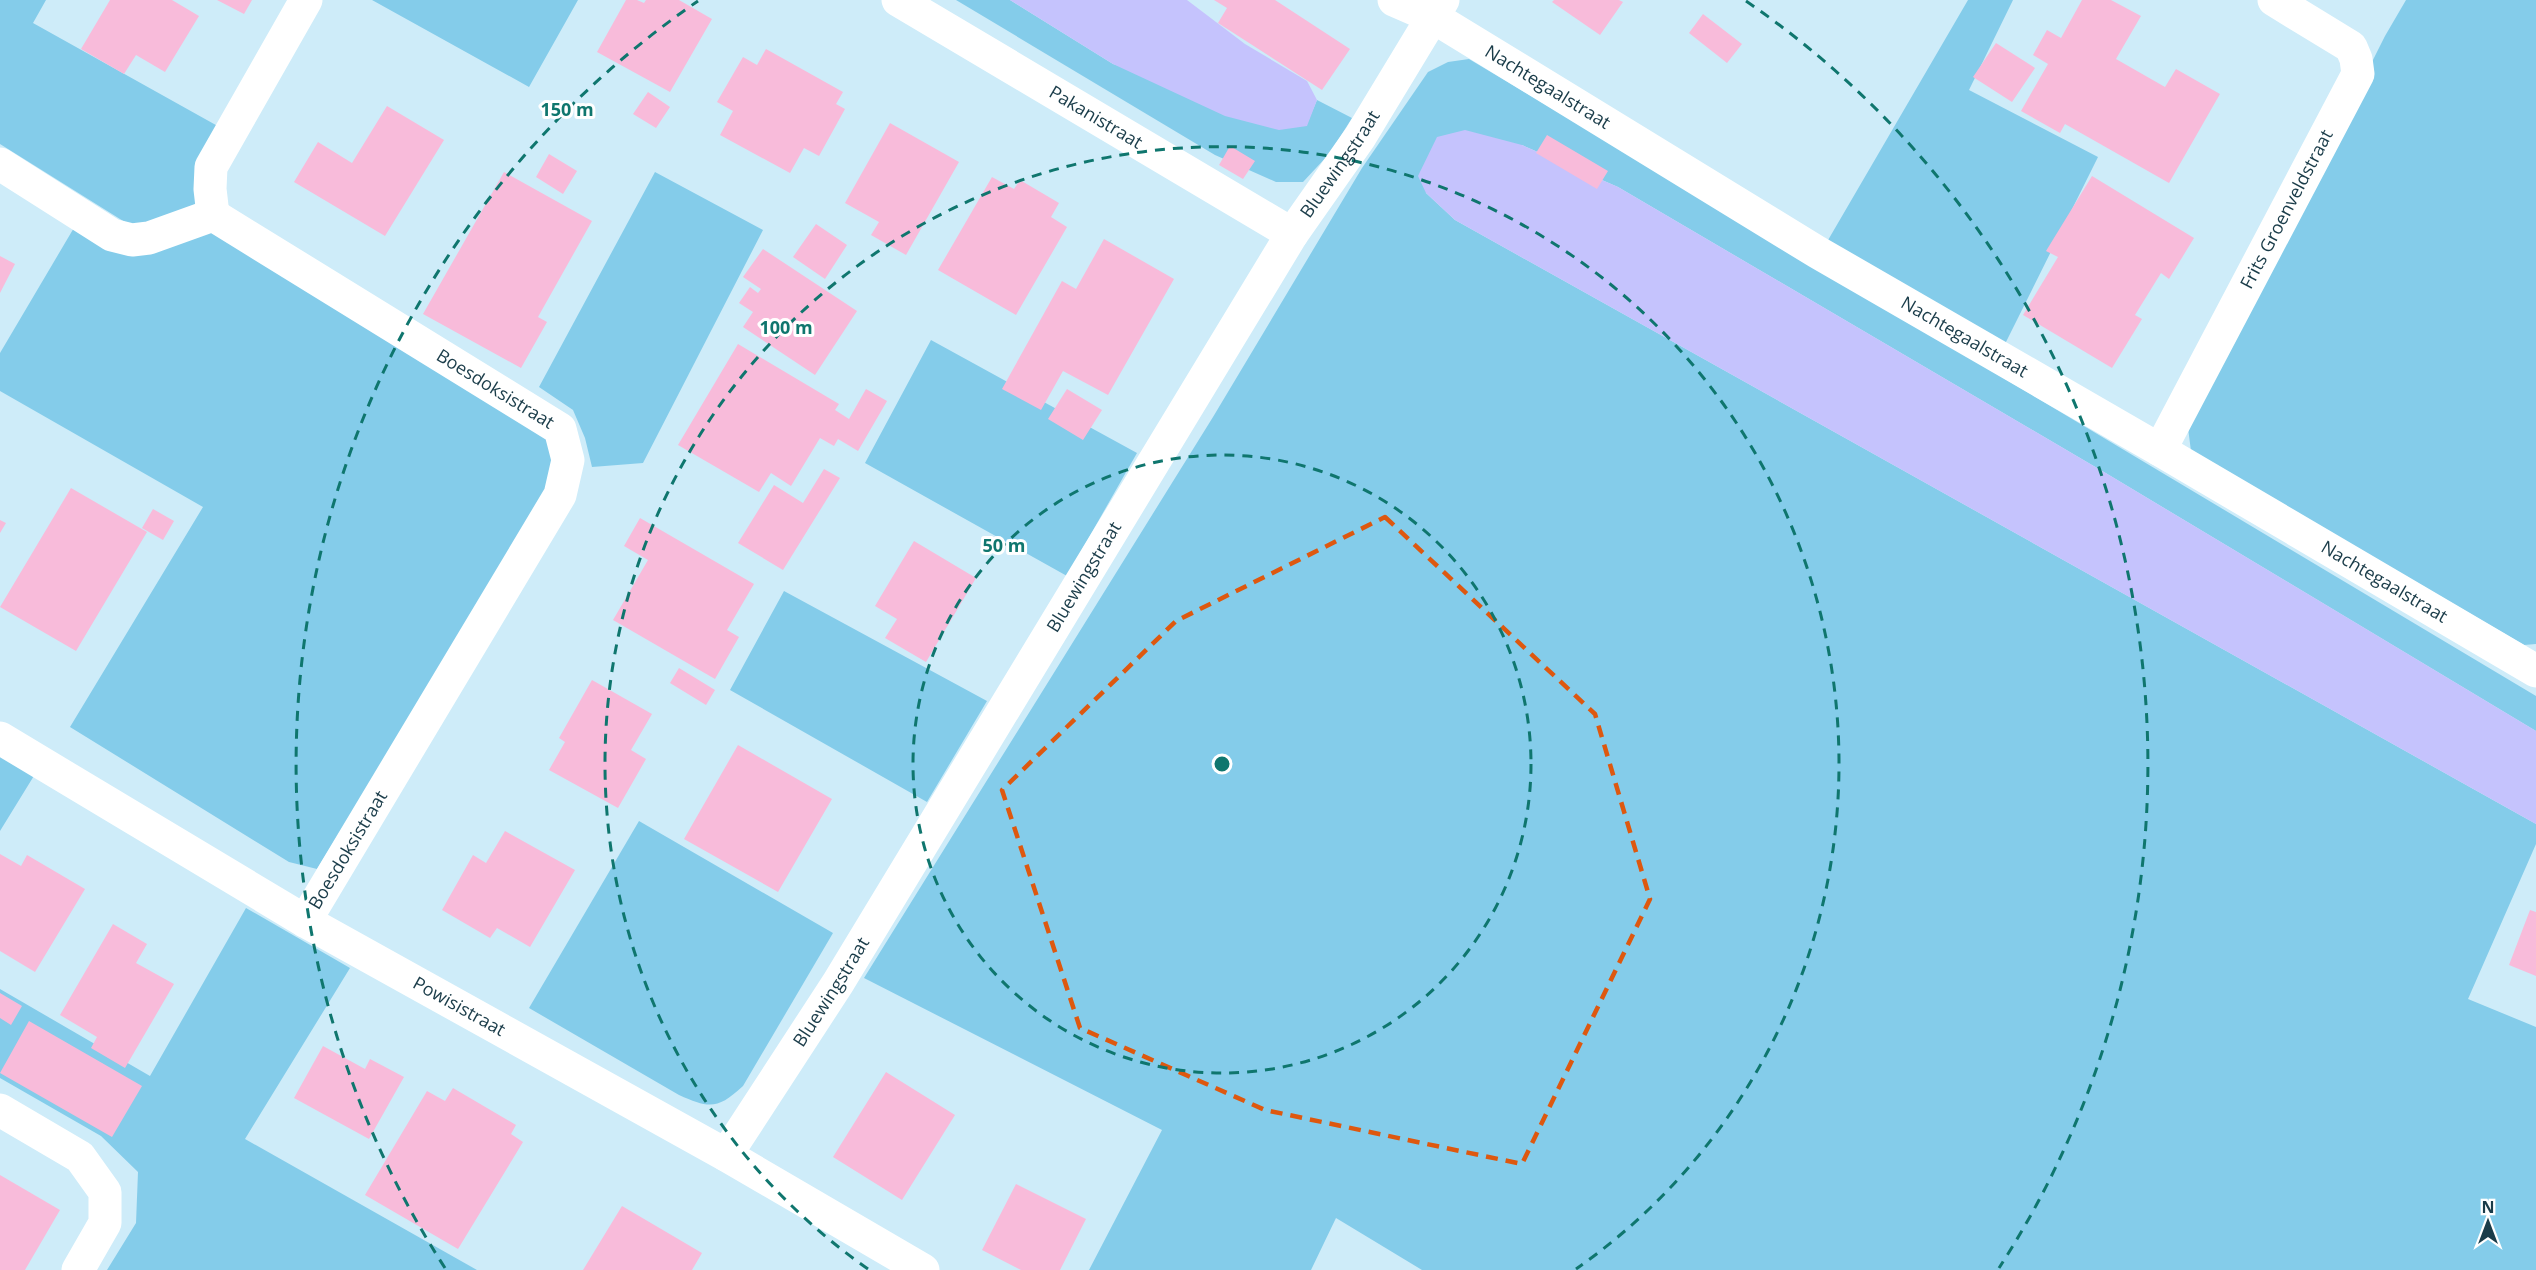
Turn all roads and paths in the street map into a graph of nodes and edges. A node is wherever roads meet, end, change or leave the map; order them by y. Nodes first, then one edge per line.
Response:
1 (306, 0) edge
2 (898, 0) edge
3 (1394, 0) edge
4 (2274, 0) edge
5 (1438, 9) edge
6 (0, 164) edge
7 (213, 215) junction
8 (1292, 234) junction
9 (2160, 450) junction
10 (2536, 671) edge
11 (0, 738) edge
12 (305, 921) junction
13 (0, 1110) edge
14 (726, 1155) junction
15 (78, 1270) edge
16 (923, 1270) edge

1 - 7 street
2 - 8 street, Pakanistraat
3 - 5 street, Nachtegaalstraat
4 - 9 street, Frits Groenveldstraat
5 - 8 street, Bluewingstraat
5 - 9 street, Nachtegaalstraat
6 - 7 street
7 - 12 street, Boesdoksistraat
8 - 14 street, Bluewingstraat
9 - 10 street, Nachtegaalstraat
11 - 12 street, Powisistraat
12 - 14 street, Powisistraat
13 - 15 street
14 - 16 street, Powisistraat

